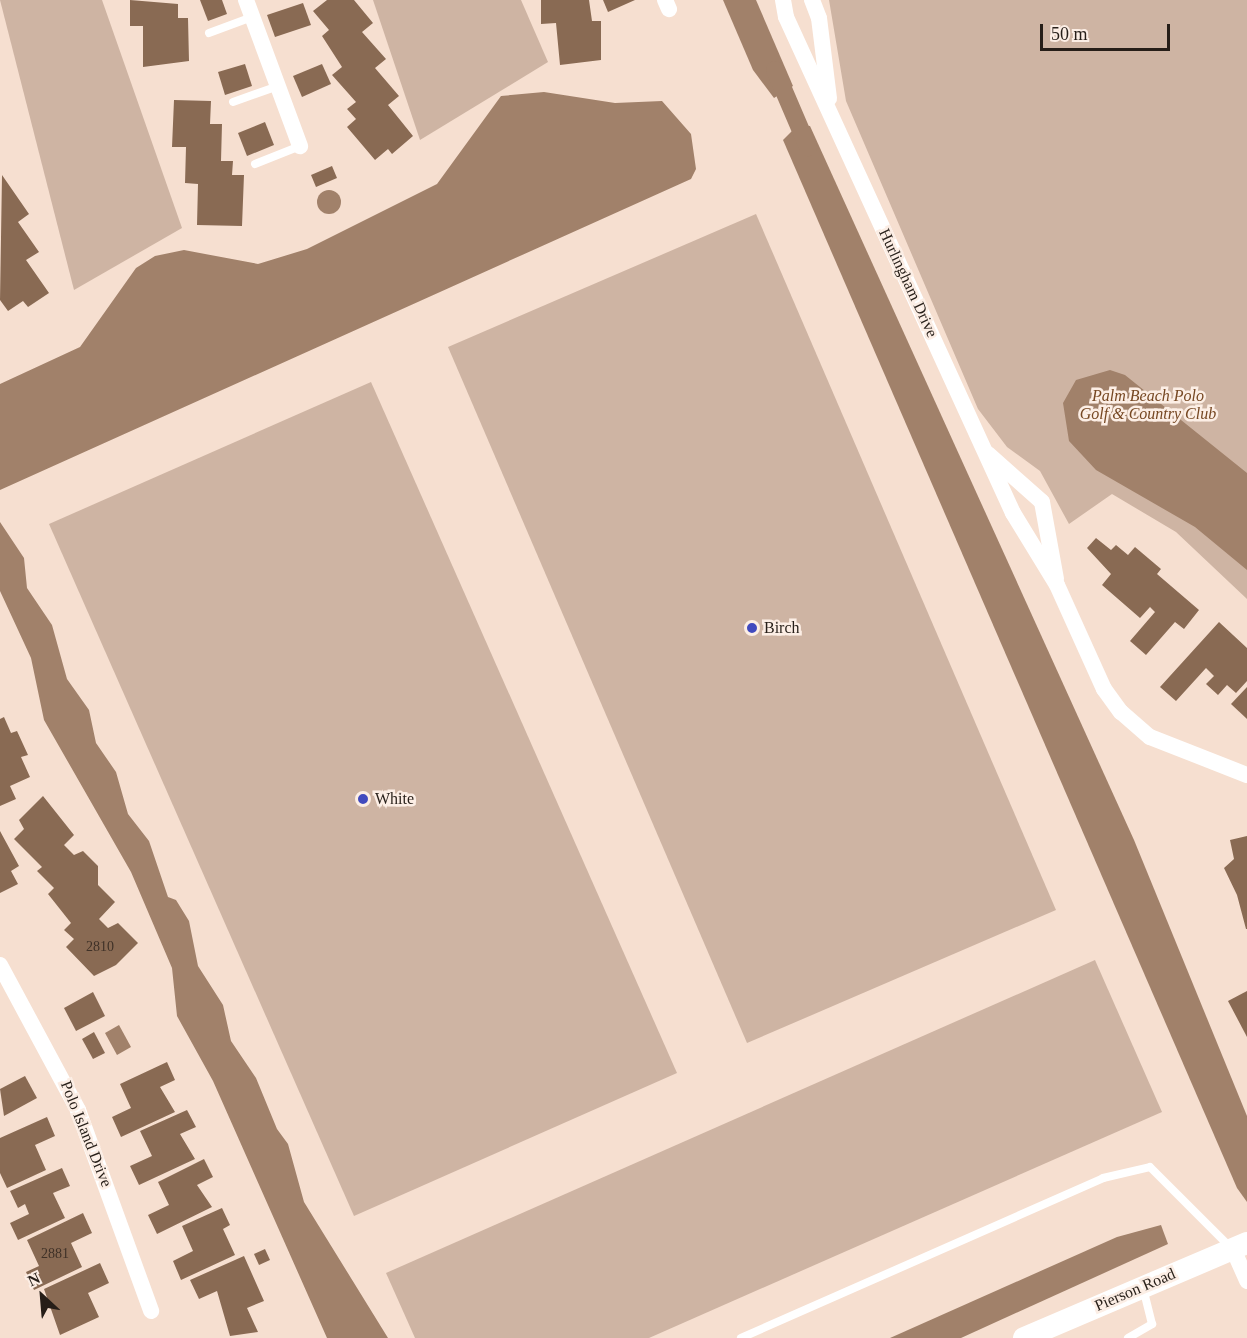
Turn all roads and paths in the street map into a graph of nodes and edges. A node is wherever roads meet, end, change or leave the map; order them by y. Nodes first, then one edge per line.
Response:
1 (246, 0) edge
2 (783, 0) edge
3 (812, 0) edge
4 (252, 17) junction
5 (209, 33) dead end
6 (278, 86) junction
7 (233, 102) dead end
8 (831, 114) junction
9 (300, 146) joint
10 (255, 164) dead end
11 (985, 451) junction
12 (1057, 585) junction
13 (1247, 775) edge
14 (0, 965) edge
15 (1240, 1246) edge
16 (1247, 1281) edge
17 (1142, 1285) junction
18 (151, 1311) dead end
19 (741, 1338) edge
20 (1024, 1338) edge
21 (1128, 1338) edge

1 - 4 street
2 - 8 street, Hurlingham Drive
3 - 8 street, Hurlingham Drive
4 - 5 lane
4 - 6 street
6 - 7 lane
6 - 9 street
8 - 11 street, Hurlingham Drive
9 - 10 lane
11 - 12 street, Hurlingham Drive
11 - 12 street, Hurlingham Drive
12 - 13 street, Hurlingham Drive
14 - 18 street, Polo Island Drive
15 - 16 street
15 - 17 street, Pierson Road
15 - 19 lane
17 - 20 street, Pierson Road
17 - 21 lane

